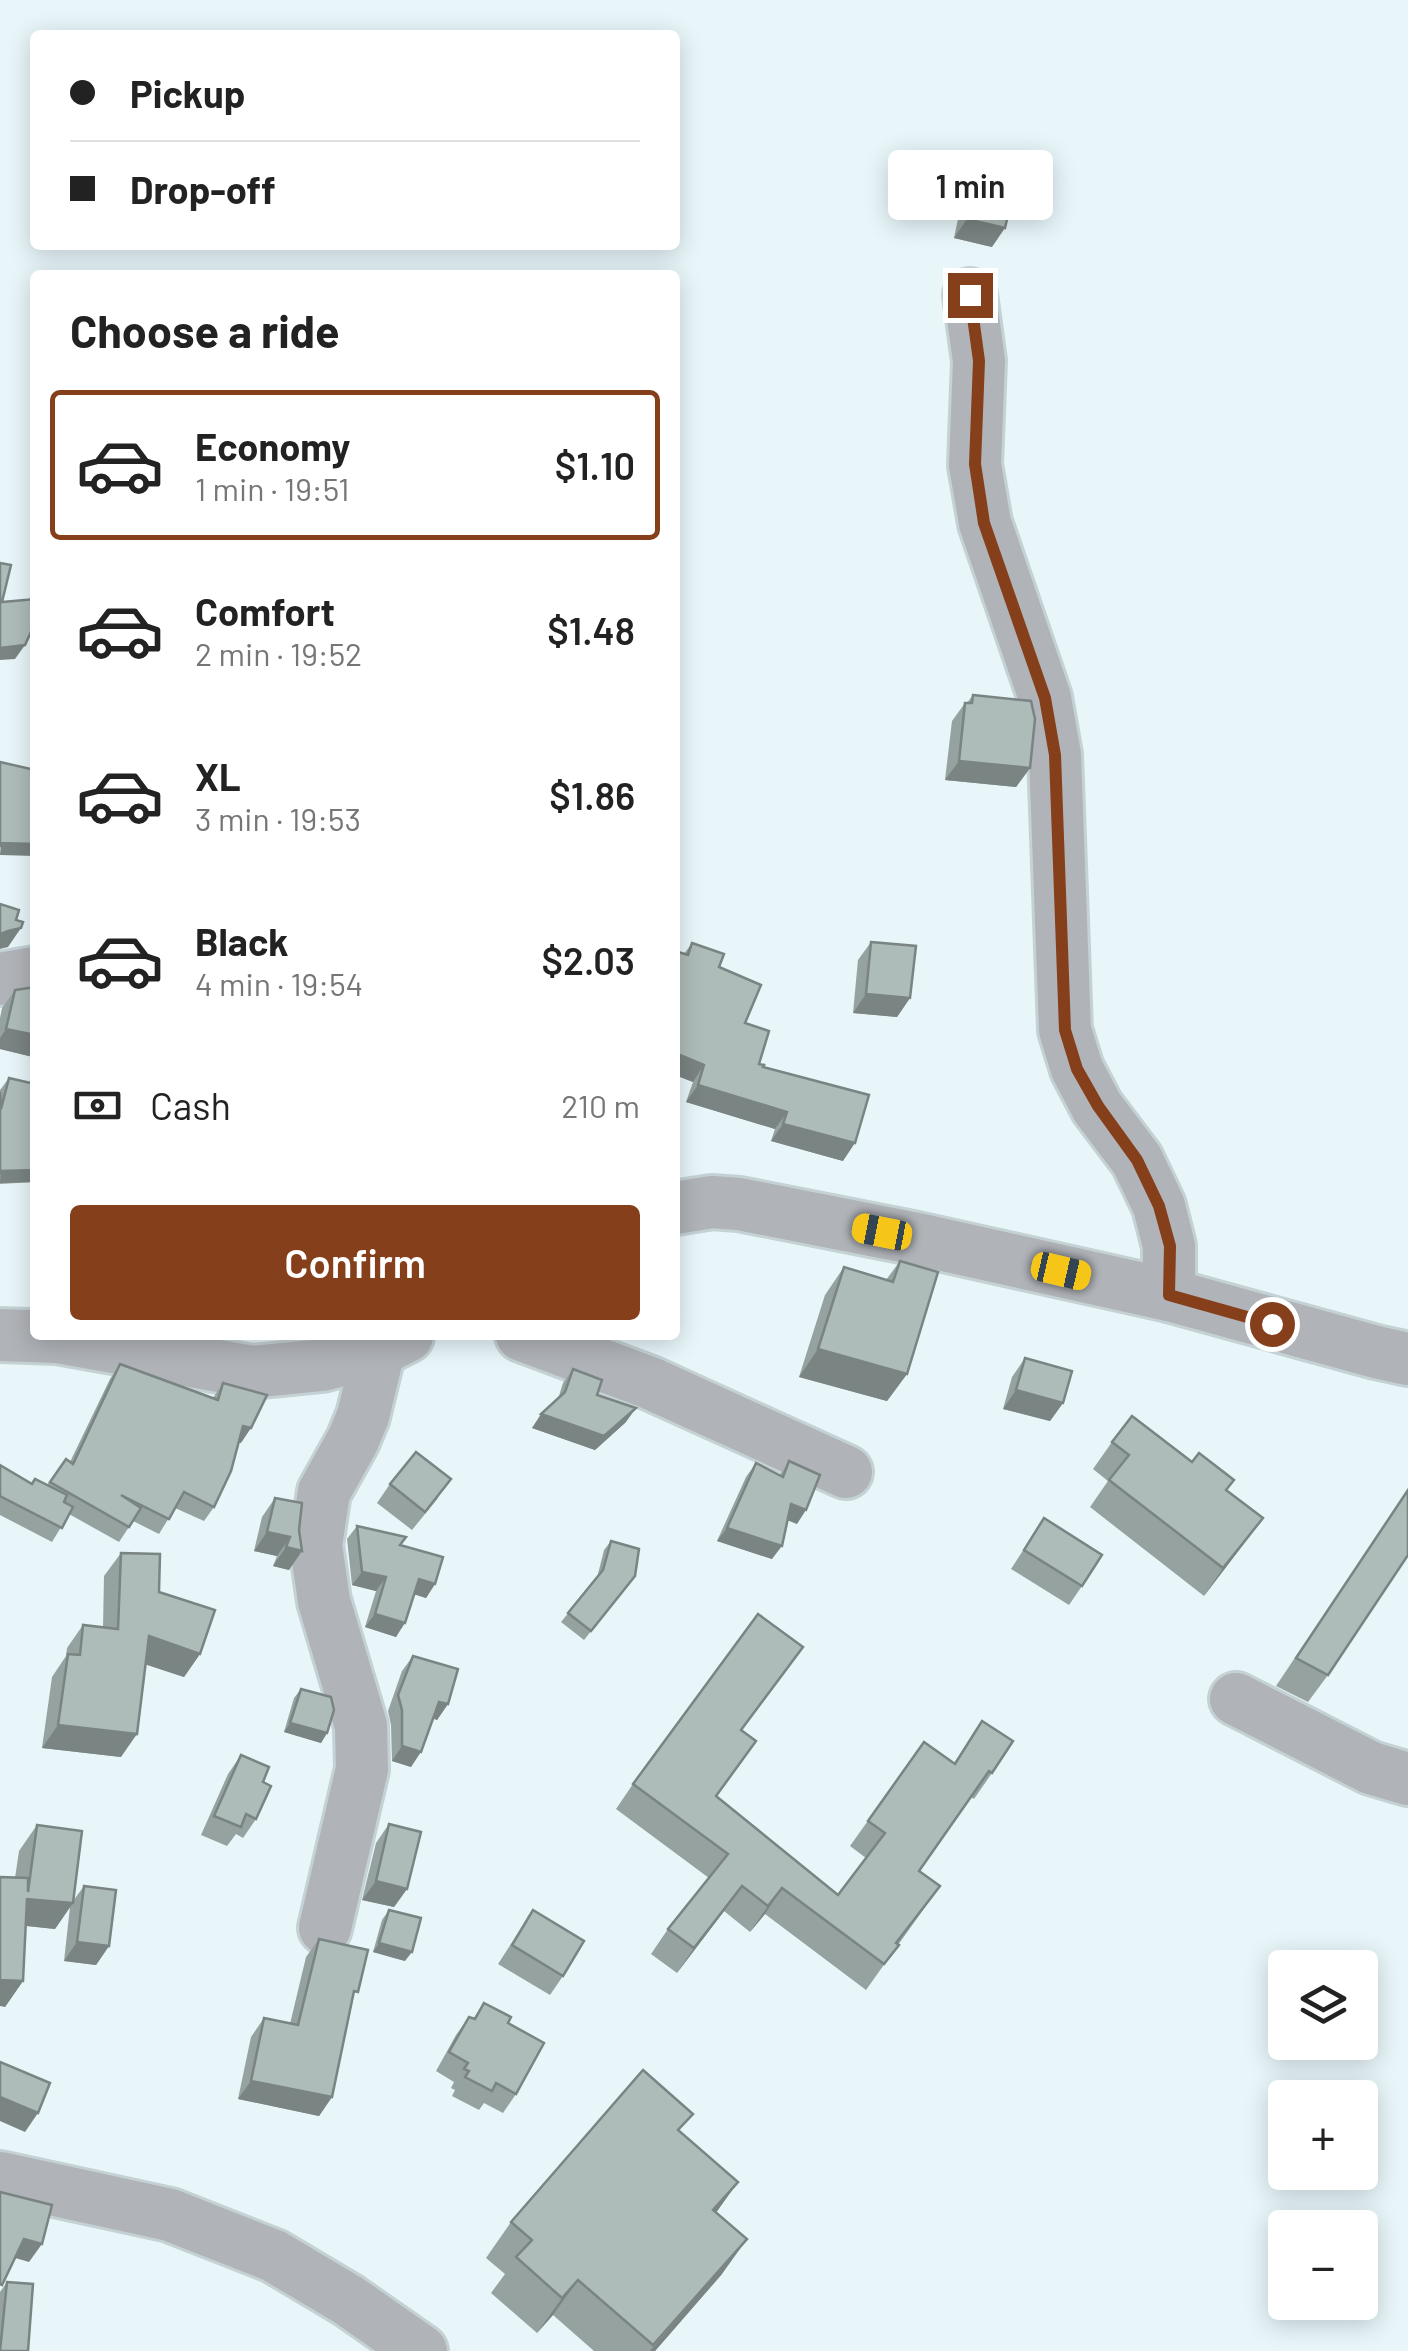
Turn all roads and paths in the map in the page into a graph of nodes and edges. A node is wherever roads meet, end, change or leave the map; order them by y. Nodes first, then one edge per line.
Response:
1 (970, 295) dead end
2 (30, 975) edge
3 (0, 979) edge
4 (680, 1204) edge
5 (1169, 1295) junction
6 (0, 1335) edge
7 (30, 1336) edge
8 (74, 1340) edge
9 (535, 1340) edge
10 (394, 1342) edge
11 (1408, 1358) edge
12 (846, 1472) dead end
13 (1236, 1699) dead end
14 (1408, 1778) edge
15 (325, 1928) dead end
16 (0, 2178) edge
17 (421, 2351) edge

1 - 5 street
2 - 3 street
4 - 5 street
5 - 11 street
6 - 7 street
8 - 10 street
9 - 12 street
10 - 15 street
13 - 14 street
16 - 17 street

